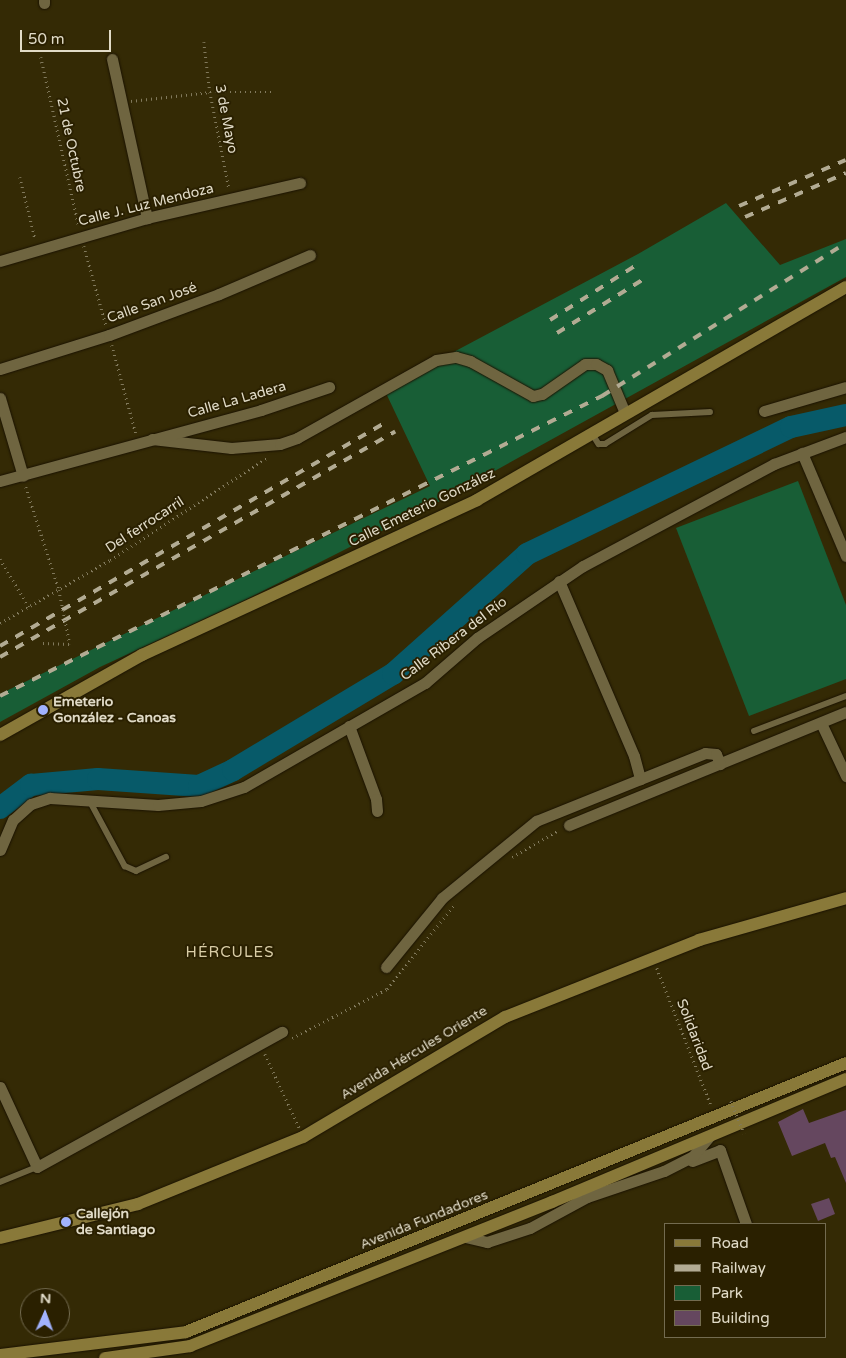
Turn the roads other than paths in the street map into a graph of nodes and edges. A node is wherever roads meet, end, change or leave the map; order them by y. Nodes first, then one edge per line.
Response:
1 (112, 59) dead end
2 (300, 183) dead end
3 (148, 218) junction
4 (310, 255) dead end
5 (0, 260) edge
6 (846, 287) edge
7 (0, 369) edge
8 (329, 387) dead end
9 (846, 387) edge
10 (0, 398) edge
11 (764, 411) dead end
12 (710, 412) dead end
13 (625, 414) junction
14 (592, 433) junction
15 (846, 437) edge
16 (152, 439) junction
17 (802, 453) junction
18 (23, 476) junction
19 (0, 481) edge
20 (846, 556) edge
21 (559, 581) junction
22 (846, 696) edge
23 (846, 712) edge
24 (821, 722) junction
25 (348, 726) junction
26 (754, 731) dead end
27 (0, 735) edge
28 (720, 764) junction
29 (846, 776) edge
30 (640, 779) junction
31 (90, 801) junction
32 (377, 811) dead end
33 (570, 826) road end
34 (0, 850) edge
35 (166, 857) dead end
36 (846, 898) edge
37 (386, 967) dead end
38 (286, 1035) road end
39 (846, 1063) edge
40 (846, 1079) edge
41 (0, 1087) edge
42 (710, 1136) junction
43 (37, 1167) junction
44 (664, 1171) junction
45 (0, 1182) edge
46 (746, 1223) edge
47 (465, 1236) junction
48 (0, 1238) edge
49 (0, 1355) edge
50 (105, 1358) edge

1 - 3 street
2 - 3 street, Calle J. Luz Mendoza
3 - 5 street, Calle J. Luz Mendoza
4 - 7 street, Calle San José
6 - 13 street, Calle Emeterio González
8 - 16 street, Calle La Ladera
9 - 11 street
10 - 18 street
12 - 14 lane
13 - 14 street, Calle Emeterio González
13 - 16 street, Calle La Ladera
14 - 27 street, Calle Emeterio González
15 - 17 street, Calle Ribera del Río
16 - 18 street, Calle La Ladera
17 - 20 street
17 - 21 street, Calle Ribera del Río
18 - 19 street, Calle La Ladera
21 - 25 street, Calle Ribera del Río
21 - 30 street
22 - 26 lane
23 - 24 street
24 - 28 street
24 - 29 street
25 - 31 street, Calle Ribera del Río
25 - 32 street
28 - 30 street
28 - 33 street
30 - 37 street
31 - 34 street, Calle Ribera del Río
31 - 35 lane
36 - 48 street, Avenida Hércules Oriente
38 - 43 street
39 - 49 street, Avenida Fundadores
40 - 42 street
41 - 43 street
42 - 44 street
42 - 47 street
43 - 45 lane
44 - 46 street
44 - 47 street
47 - 50 street

